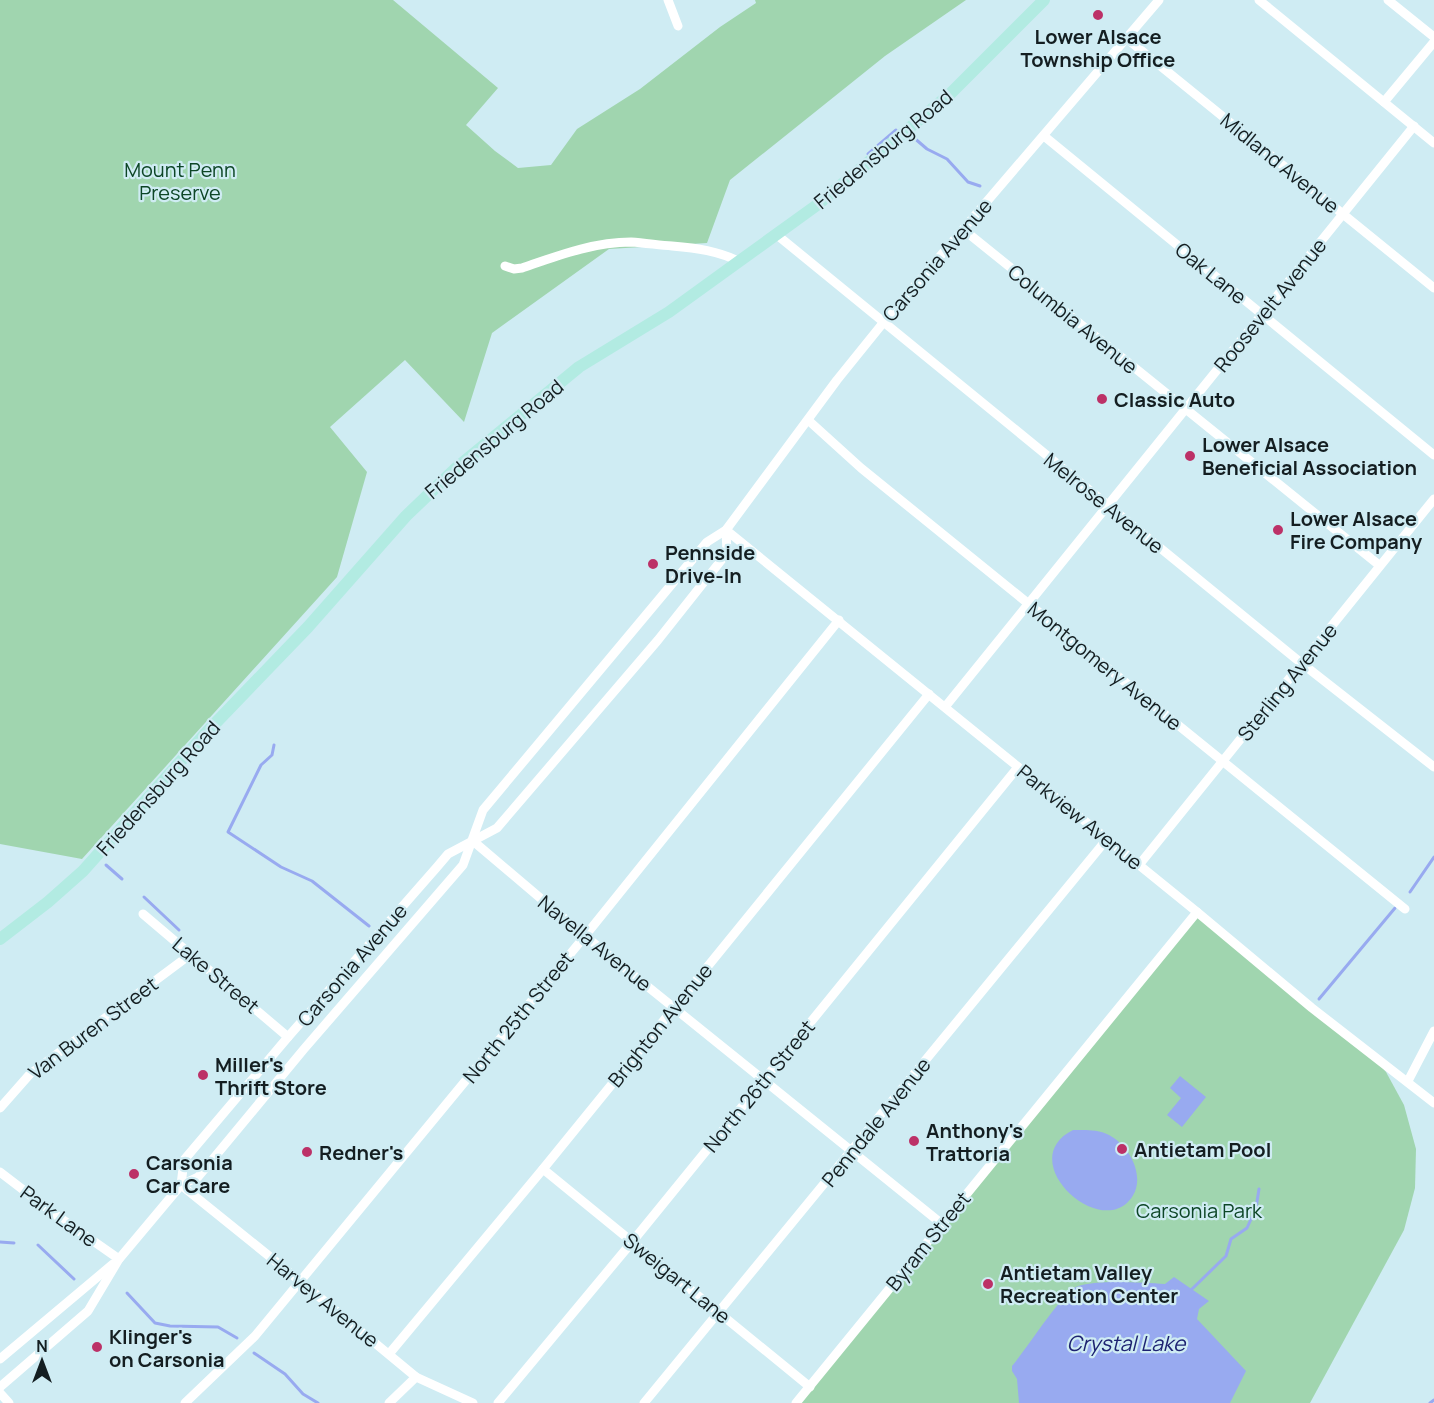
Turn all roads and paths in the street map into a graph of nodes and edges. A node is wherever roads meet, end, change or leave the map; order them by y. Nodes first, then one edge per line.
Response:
1 (668, 0) edge
2 (1044, 0) edge
3 (1159, 0) edge
4 (1259, 0) edge
5 (1388, 0) edge
6 (678, 26) dead end
7 (1434, 37) edge
8 (1126, 38) junction
9 (1434, 42) edge
10 (1384, 102) junction
11 (1414, 126) junction
12 (1044, 136) junction
13 (1434, 143) edge
14 (1343, 214) junction
15 (964, 230) junction
16 (777, 235) junction
17 (740, 262) junction
18 (504, 266) dead end
19 (1434, 288) edge
20 (1262, 314) junction
21 (883, 323) junction
22 (1186, 410) junction
23 (808, 420) junction
24 (1434, 454) edge
25 (1434, 499) edge
26 (1108, 506) junction
27 (726, 530) junction
28 (1379, 565) junction
29 (1028, 604) junction
30 (839, 620) junction
31 (1302, 664) junction
32 (929, 694) junction
33 (945, 707) junction
34 (1222, 762) junction
35 (1434, 766) edge
36 (1018, 767) junction
37 (1107, 839) junction
38 (473, 841) junction
39 (1139, 865) junction
40 (1405, 909) dead end
41 (1197, 912) junction
42 (143, 914) dead end
43 (585, 936) junction
44 (0, 939) edge
45 (191, 954) junction
46 (674, 1008) junction
47 (1434, 1031) edge
48 (288, 1037) junction
49 (764, 1080) junction
50 (1408, 1081) junction
51 (1434, 1103) edge
52 (0, 1108) edge
53 (852, 1151) junction
54 (543, 1169) junction
55 (0, 1173) edge
56 (181, 1185) junction
57 (942, 1224) junction
58 (632, 1242) junction
59 (120, 1259) junction
60 (300, 1281) junction
61 (718, 1311) junction
62 (389, 1354) junction
63 (0, 1359) edge
64 (416, 1377) junction
65 (810, 1386) junction
66 (0, 1388) edge
67 (0, 1393) edge
68 (9, 1403) edge
69 (185, 1403) edge
70 (389, 1403) edge
71 (473, 1403) edge
72 (498, 1403) edge
73 (644, 1403) edge
74 (796, 1403) edge

1 - 6 street
2 - 16 main road, Friedensburg Road
3 - 8 street, Carsonia Avenue
4 - 10 street
5 - 7 street
8 - 12 street, Carsonia Avenue
8 - 14 street, Midland Avenue
9 - 10 street
10 - 11 street
11 - 13 street
11 - 14 street, Roosevelt Avenue
12 - 15 street, Carsonia Avenue
12 - 20 street, Oak Lane
14 - 19 street, Midland Avenue
14 - 20 street, Roosevelt Avenue
15 - 21 street, Carsonia Avenue
15 - 22 street, Columbia Avenue
16 - 17 main road, Friedensburg Road
16 - 21 street, Melrose Avenue
17 - 18 street
17 - 44 main road, Friedensburg Road
20 - 22 street, Roosevelt Avenue
20 - 24 street, Oak Lane
21 - 23 street, Carsonia Avenue
21 - 26 street, Melrose Avenue
22 - 26 street, Roosevelt Avenue
22 - 28 street, Columbia Avenue
23 - 27 street, Carsonia Avenue
23 - 29 street, Montgomery Avenue
25 - 28 street, Sterling Avenue
26 - 29 street, Roosevelt Avenue
26 - 31 street, Melrose Avenue
27 - 30 street, Parkview Avenue
27 - 38 street, Carsonia Avenue
27 - 38 street, Carsonia Avenue
28 - 31 street, Sterling Avenue
29 - 33 street, Roosevelt Avenue
29 - 34 street, Montgomery Avenue
30 - 32 street, Parkview Avenue
30 - 43 street, North 25th Street
31 - 34 street, Sterling Avenue
31 - 35 street, Melrose Avenue
32 - 33 street, Parkview Avenue
32 - 46 street, Brighton Avenue
33 - 36 street, Parkview Avenue
34 - 39 street, Sterling Avenue
34 - 40 street, Montgomery Avenue
36 - 37 street, Parkview Avenue
36 - 49 street, North 26th Street
37 - 39 street, Parkview Avenue
37 - 53 street, Penndale Avenue
38 - 43 street, Navella Avenue
38 - 48 street, Carsonia Avenue
38 - 56 street, Carsonia Avenue
39 - 41 street, Parkview Avenue
41 - 50 street, Parkview Avenue
41 - 57 street, Byram Street
42 - 45 street, Lake Street
43 - 46 street, Navella Avenue
43 - 60 street, North 25th Street
45 - 48 street, Lake Street
45 - 52 street, Van Buren Street
46 - 49 street, Navella Avenue
46 - 54 street, Brighton Avenue
47 - 50 street
48 - 56 street, Carsonia Avenue
49 - 53 street, Navella Avenue
49 - 58 street, North 26th Street
50 - 51 street, Parkview Avenue
53 - 57 street, Navella Avenue
53 - 61 street, Penndale Avenue
54 - 58 street, Sweigart Lane
54 - 62 street, Brighton Avenue
55 - 59 street, Park Lane
56 - 59 street, Carsonia Avenue
56 - 60 street, Harvey Avenue
57 - 65 street, Byram Street
58 - 61 street, Sweigart Lane
58 - 72 street, North 26th Street
59 - 63 street, Carsonia Avenue
59 - 66 street, Carsonia Avenue
60 - 62 street, Harvey Avenue
60 - 69 street, North 25th Street
61 - 65 street, Sweigart Lane
61 - 73 street, Penndale Avenue
62 - 64 street, Harvey Avenue
64 - 70 street
64 - 71 street, Harvey Avenue
65 - 74 street, Byram Street
67 - 68 street

